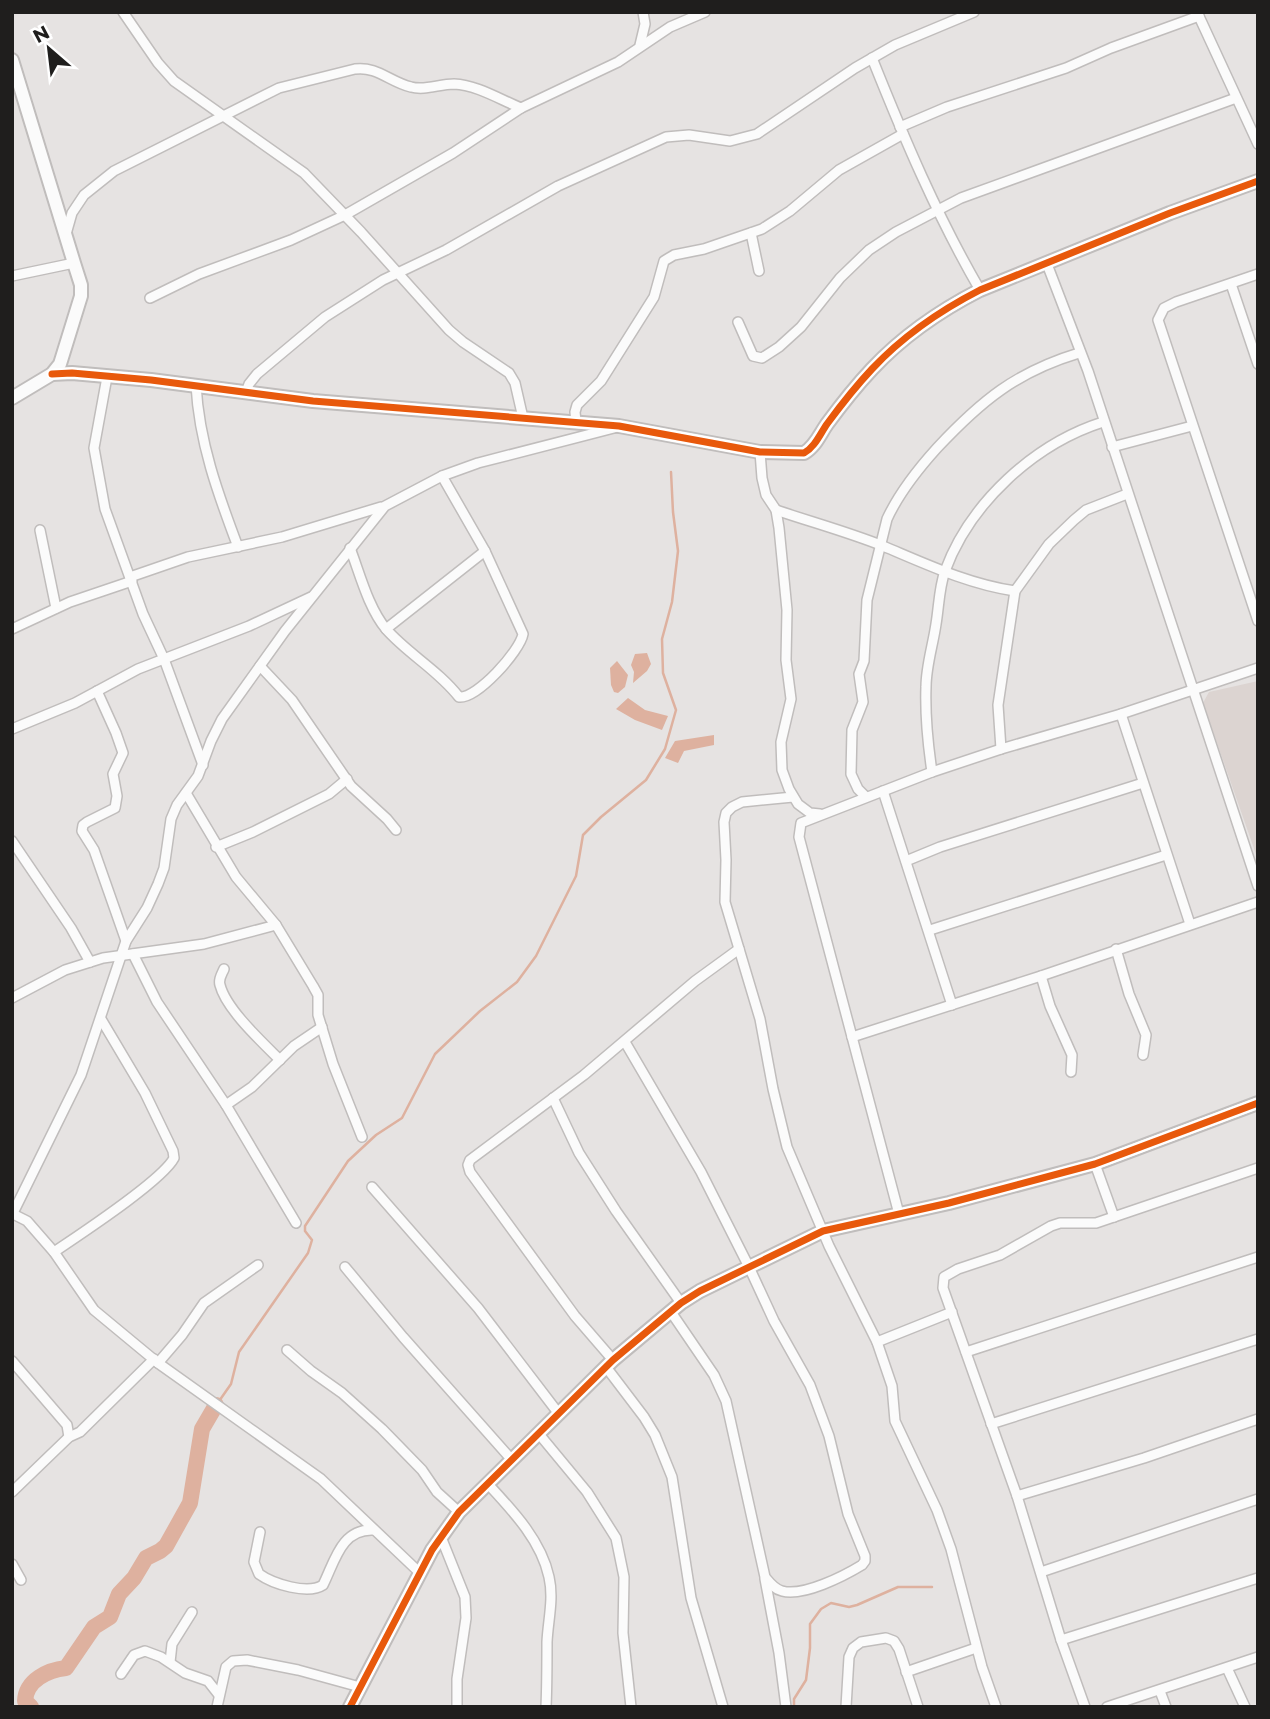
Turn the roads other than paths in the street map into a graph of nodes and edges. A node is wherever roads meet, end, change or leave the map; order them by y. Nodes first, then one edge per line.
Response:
1 (123, 12) edge
2 (643, 12) edge
3 (705, 12) edge
4 (974, 12) edge
5 (691, 14) edge
6 (1198, 14) edge
7 (639, 46) junction
8 (872, 58) junction
9 (13, 63) edge
10 (1236, 98) junction
11 (521, 108) junction
12 (225, 116) junction
13 (901, 130) junction
14 (1258, 144) edge
15 (1258, 181) edge
16 (937, 210) junction
17 (345, 215) junction
18 (751, 233) junction
19 (66, 237) junction
20 (74, 263) junction
21 (1047, 264) junction
22 (398, 271) junction
23 (759, 271) dead end
24 (1258, 274) edge
25 (12, 276) edge
26 (1231, 284) junction
27 (980, 290) junction
28 (150, 298) dead end
29 (738, 322) dead end
30 (1079, 353) junction
31 (1258, 365) edge
32 (52, 374) junction
33 (107, 377) junction
34 (196, 386) junction
35 (246, 392) junction
36 (12, 398) edge
37 (523, 418) junction
38 (576, 422) junction
39 (1103, 422) junction
40 (619, 426) junction
41 (1192, 426) junction
42 (1112, 447) junction
43 (760, 452) junction
44 (442, 476) junction
45 (1127, 494) junction
46 (385, 506) junction
47 (776, 510) junction
48 (40, 530) dead end
49 (880, 545) junction
50 (238, 547) junction
51 (350, 548) junction
52 (485, 551) junction
53 (945, 573) junction
54 (131, 579) junction
55 (1015, 591) junction
56 (313, 597) junction
57 (56, 608) junction
58 (1258, 621) edge
59 (12, 629) edge
60 (386, 629) junction
61 (164, 659) junction
62 (260, 666) junction
63 (1258, 668) edge
64 (1192, 690) junction
65 (97, 691) junction
66 (1121, 715) junction
67 (12, 729) edge
68 (1001, 749) junction
69 (202, 765) junction
70 (932, 772) junction
71 (347, 779) junction
72 (1143, 783) junction
73 (883, 791) junction
74 (186, 793) junction
75 (793, 797) junction
76 (866, 797) junction
77 (821, 814) junction
78 (396, 830) dead end
79 (12, 841) edge
80 (216, 846) junction
81 (1166, 855) junction
82 (906, 861) junction
83 (1258, 886) edge
84 (1258, 902) edge
85 (1191, 924) junction
86 (276, 925) junction
87 (930, 930) junction
88 (127, 941) junction
89 (739, 949) junction
90 (1116, 949) junction
91 (121, 954) junction
92 (132, 954) junction
93 (90, 962) junction
94 (224, 969) dead end
95 (1041, 976) junction
96 (12, 998) edge
97 (952, 1005) junction
98 (101, 1019) junction
99 (322, 1027) junction
100 (852, 1037) junction
101 (625, 1042) junction
102 (1143, 1055) dead end
103 (280, 1060) junction
104 (1071, 1072) dead end
105 (553, 1098) junction
106 (1258, 1103) edge
107 (226, 1105) junction
108 (362, 1138) dead end
109 (1095, 1164) junction
110 (1258, 1168) edge
111 (372, 1187) dead end
112 (13, 1214) edge
113 (899, 1214) junction
114 (1114, 1217) junction
115 (296, 1223) dead end
116 (823, 1231) junction
117 (54, 1252) junction
118 (1258, 1257) edge
119 (258, 1265) dead end
120 (345, 1267) dead end
121 (749, 1267) junction
122 (676, 1307) junction
123 (952, 1312) junction
124 (1258, 1339) edge
125 (877, 1342) junction
126 (287, 1350) dead end
127 (967, 1352) junction
128 (12, 1361) edge
129 (156, 1361) junction
130 (610, 1364) junction
131 (559, 1413) junction
132 (1258, 1419) edge
133 (991, 1423) junction
134 (539, 1434) junction
135 (69, 1437) junction
136 (512, 1460) junction
137 (487, 1483) junction
138 (12, 1492) edge
139 (1017, 1496) junction
140 (1258, 1499) edge
141 (459, 1512) junction
142 (373, 1530) junction
143 (260, 1532) dead end
144 (441, 1537) junction
145 (12, 1563) edge
146 (1041, 1572) junction
147 (419, 1573) junction
148 (765, 1577) junction
149 (1258, 1578) edge
150 (21, 1580) dead end
151 (192, 1612) dead end
152 (1061, 1640) junction
153 (976, 1648) junction
154 (1258, 1657) edge
155 (170, 1662) junction
156 (1227, 1668) junction
157 (906, 1672) junction
158 (121, 1674) dead end
159 (223, 1674) junction
160 (208, 1681) junction
161 (360, 1687) junction
162 (1160, 1691) junction
163 (219, 1695) junction
164 (217, 1707) edge
165 (350, 1707) edge
166 (457, 1707) edge
167 (546, 1707) edge
168 (631, 1707) edge
169 (723, 1707) edge
170 (786, 1707) edge
171 (846, 1707) edge
172 (918, 1707) edge
173 (996, 1707) edge
174 (1085, 1707) edge
175 (1108, 1707) edge
176 (1166, 1707) edge
177 (1245, 1707) edge

1 - 12 street
2 - 7 street
3 - 5 street
4 - 8 street
5 - 7 street
6 - 10 street
6 - 13 street
7 - 11 street
8 - 13 street
8 - 22 street
9 - 19 street
10 - 14 street
10 - 16 street
11 - 12 street
11 - 17 street
12 - 17 street
12 - 19 street
13 - 16 street
13 - 18 street
15 - 21 street
16 - 27 street
16 - 29 street
17 - 22 street
17 - 28 street
18 - 23 street
18 - 38 street
19 - 20 street
20 - 25 street
20 - 32 street
21 - 27 street
21 - 30 street
22 - 35 street
22 - 37 street
24 - 26 street
26 - 31 street
26 - 41 street
27 - 43 street
30 - 39 street
30 - 49 street
32 - 33 street
32 - 36 street
33 - 34 street
33 - 54 street
34 - 35 street
34 - 50 street
35 - 37 street
37 - 38 street
38 - 40 street
39 - 42 street
39 - 53 street
40 - 43 street
40 - 44 street
41 - 42 street
41 - 58 street
42 - 45 street
43 - 47 street
44 - 46 street
44 - 52 street
45 - 55 street
45 - 64 street
46 - 50 street
46 - 51 street
47 - 49 street
47 - 75 street
48 - 57 street
49 - 53 street
49 - 76 street
50 - 54 street
51 - 56 street
51 - 60 street
52 - 60 street
52 - 60 street
53 - 55 street
53 - 70 street
54 - 57 street
54 - 61 street
55 - 68 street
56 - 61 street
56 - 62 street
57 - 59 street
61 - 65 street
61 - 69 street
62 - 69 street
62 - 71 street
63 - 64 street
64 - 66 street
64 - 83 street
65 - 67 street
65 - 88 street
66 - 68 street
66 - 72 street
68 - 70 street
69 - 74 street
70 - 73 street
71 - 78 street
71 - 80 street
72 - 81 street
72 - 82 street
73 - 76 street
73 - 82 street
74 - 80 street
74 - 88 street
75 - 77 street
75 - 89 street
76 - 77 street
77 - 100 street
79 - 93 street
80 - 86 street
81 - 85 street
81 - 87 street
82 - 87 street
84 - 85 street
85 - 90 street
86 - 92 street
86 - 99 street
87 - 97 street
88 - 91 street
89 - 101 street
89 - 116 street
90 - 95 street
90 - 102 street
91 - 92 street
91 - 93 street
91 - 98 street
92 - 107 street
93 - 96 street
94 - 103 street
95 - 97 street
95 - 104 street
97 - 100 street
98 - 112 street
98 - 117 street
99 - 103 street
99 - 108 street
100 - 113 street
101 - 105 street
101 - 121 street
103 - 107 street
105 - 122 street
105 - 130 street
106 - 109 street
107 - 115 street
109 - 113 street
109 - 114 street
110 - 114 street
111 - 131 street
112 - 117 street
113 - 116 street
114 - 123 street
116 - 121 street
116 - 125 street
117 - 129 street
118 - 127 street
119 - 129 street
120 - 136 street
121 - 122 street
121 - 148 street
122 - 130 street
122 - 148 street
123 - 125 street
123 - 127 street
124 - 133 street
125 - 153 street
126 - 141 street
127 - 133 street
128 - 135 street
129 - 135 street
129 - 142 street
130 - 131 street
130 - 169 street
131 - 134 street
132 - 139 street
133 - 139 street
134 - 136 street
134 - 168 street
135 - 138 street
136 - 137 street
137 - 141 street
137 - 167 street
139 - 146 street
140 - 146 street
141 - 144 street
142 - 143 street
142 - 147 street
144 - 147 street
144 - 166 street
145 - 150 street
146 - 152 street
147 - 161 street
148 - 170 street
149 - 152 street
151 - 155 street
152 - 174 street
153 - 157 street
153 - 173 street
154 - 156 street
155 - 158 street
155 - 160 street
156 - 162 street
156 - 177 street
157 - 171 street
157 - 172 street
159 - 160 street
159 - 161 street
159 - 163 street
160 - 163 street
161 - 165 street
162 - 175 street
162 - 176 street
163 - 164 street

